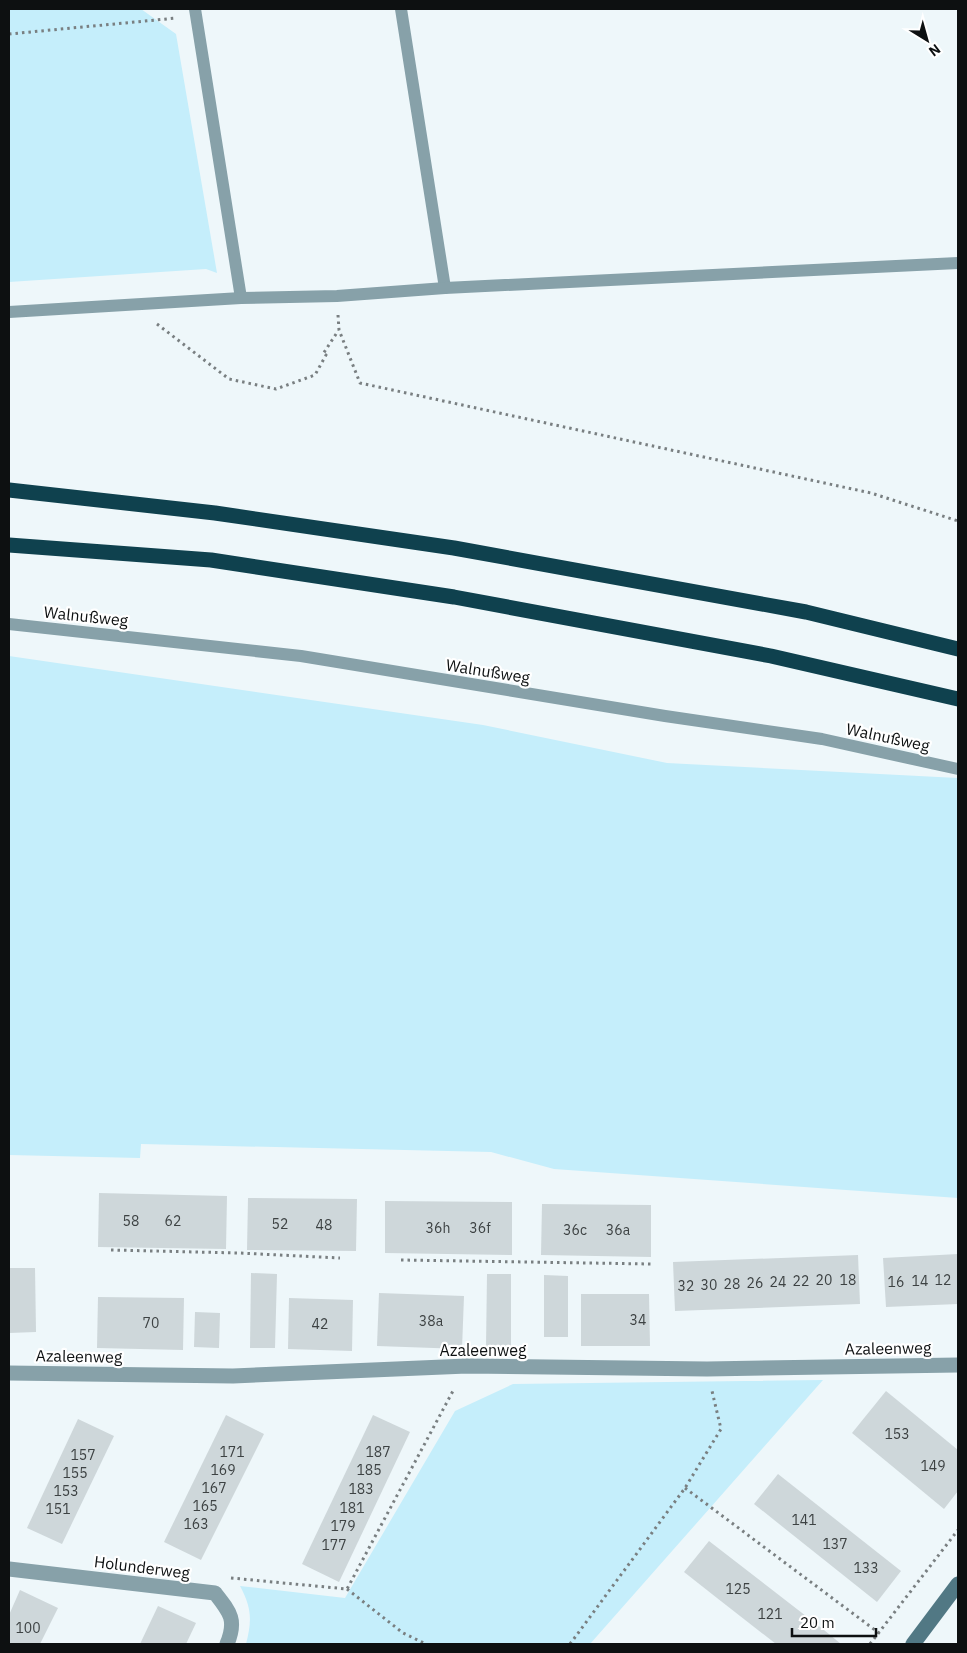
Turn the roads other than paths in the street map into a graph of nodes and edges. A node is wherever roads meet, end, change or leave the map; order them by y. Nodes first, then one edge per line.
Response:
1 (401, 9) edge
2 (196, 12) edge
3 (958, 263) edge
4 (445, 288) junction
5 (241, 298) junction
6 (9, 312) edge
7 (9, 490) edge
8 (9, 545) edge
9 (9, 624) edge
10 (958, 649) edge
11 (958, 699) edge
12 (958, 769) edge
13 (958, 1365) edge
14 (9, 1373) edge
15 (9, 1569) edge
16 (958, 1584) edge
17 (228, 1644) edge
18 (913, 1644) edge

1 - 4 lane
2 - 5 lane
3 - 4 lane
4 - 5 lane
5 - 6 lane
7 - 10 highway
8 - 11 highway
9 - 12 lane, Walnußweg
13 - 14 street, Azaleenweg
15 - 17 street, Holunderweg
16 - 18 street

